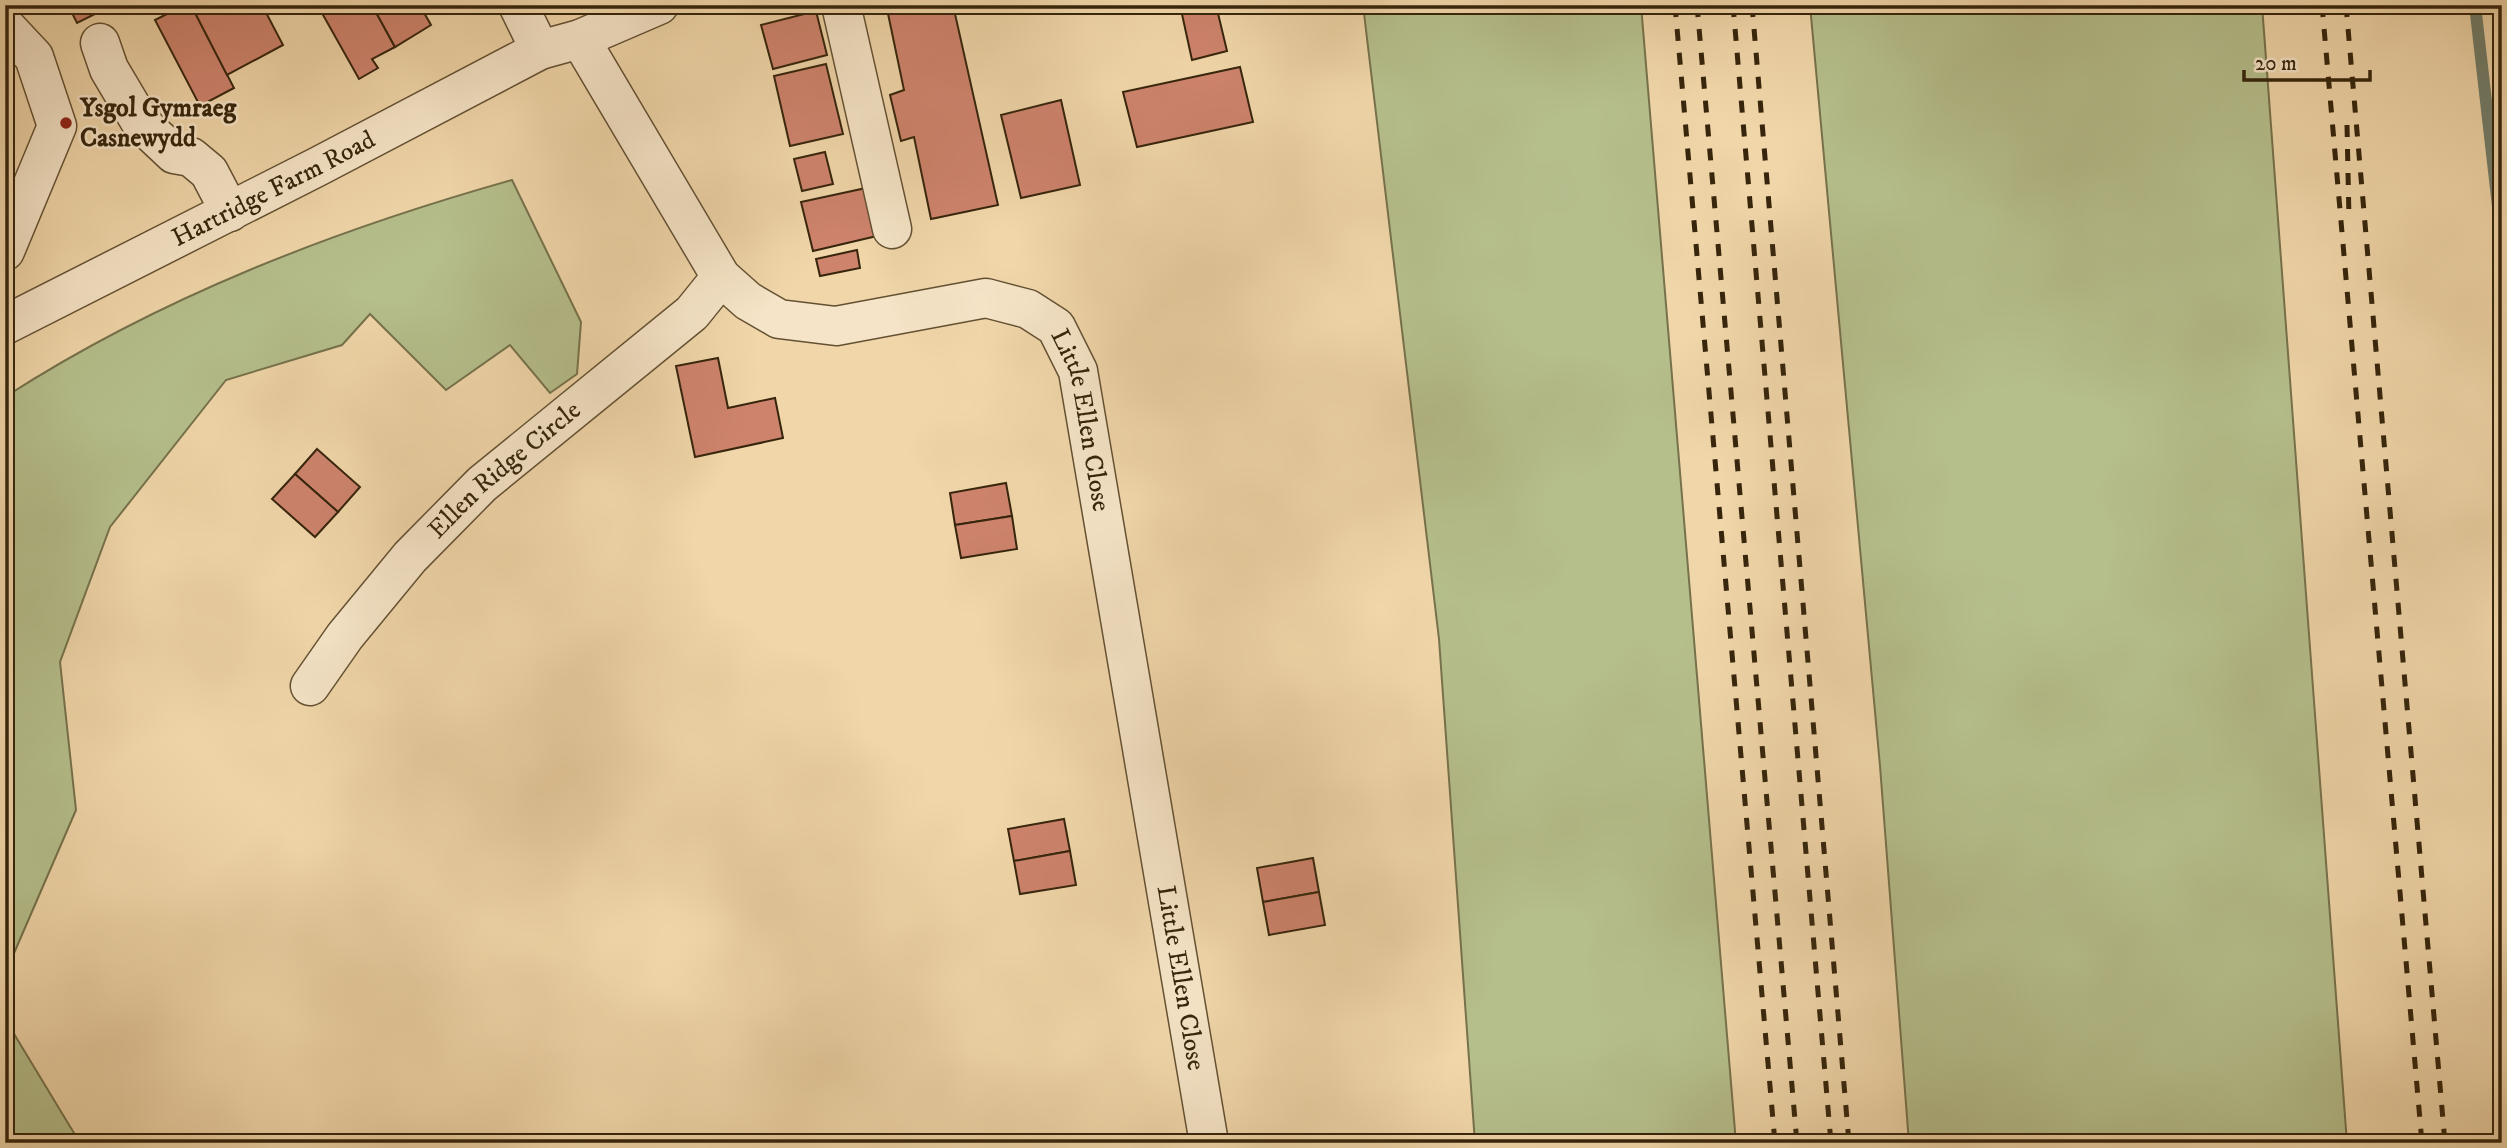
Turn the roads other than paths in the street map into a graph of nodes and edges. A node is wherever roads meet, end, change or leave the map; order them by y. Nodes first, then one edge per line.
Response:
1 (518, 5) edge
2 (659, 5) edge
3 (841, 5) edge
4 (5, 26) edge
5 (580, 39) junction
6 (100, 43) dead end
7 (540, 50) junction
8 (14, 200) edge
9 (230, 212) junction
10 (892, 229) dead end
11 (5, 251) edge
12 (721, 277) junction
13 (5, 325) edge
14 (310, 686) dead end
15 (1209, 1143) edge

1 - 7 street
2 - 5 street, Hartridge Farm Road
3 - 10 street
4 - 8 street
5 - 7 street, Hartridge Farm Road
5 - 12 street, Little Ellen Close
6 - 9 street
7 - 9 street, Hartridge Farm Road
8 - 11 street
9 - 13 street, Hartridge Farm Road
12 - 14 street, Ellen Ridge Circle
12 - 15 street, Little Ellen Close

